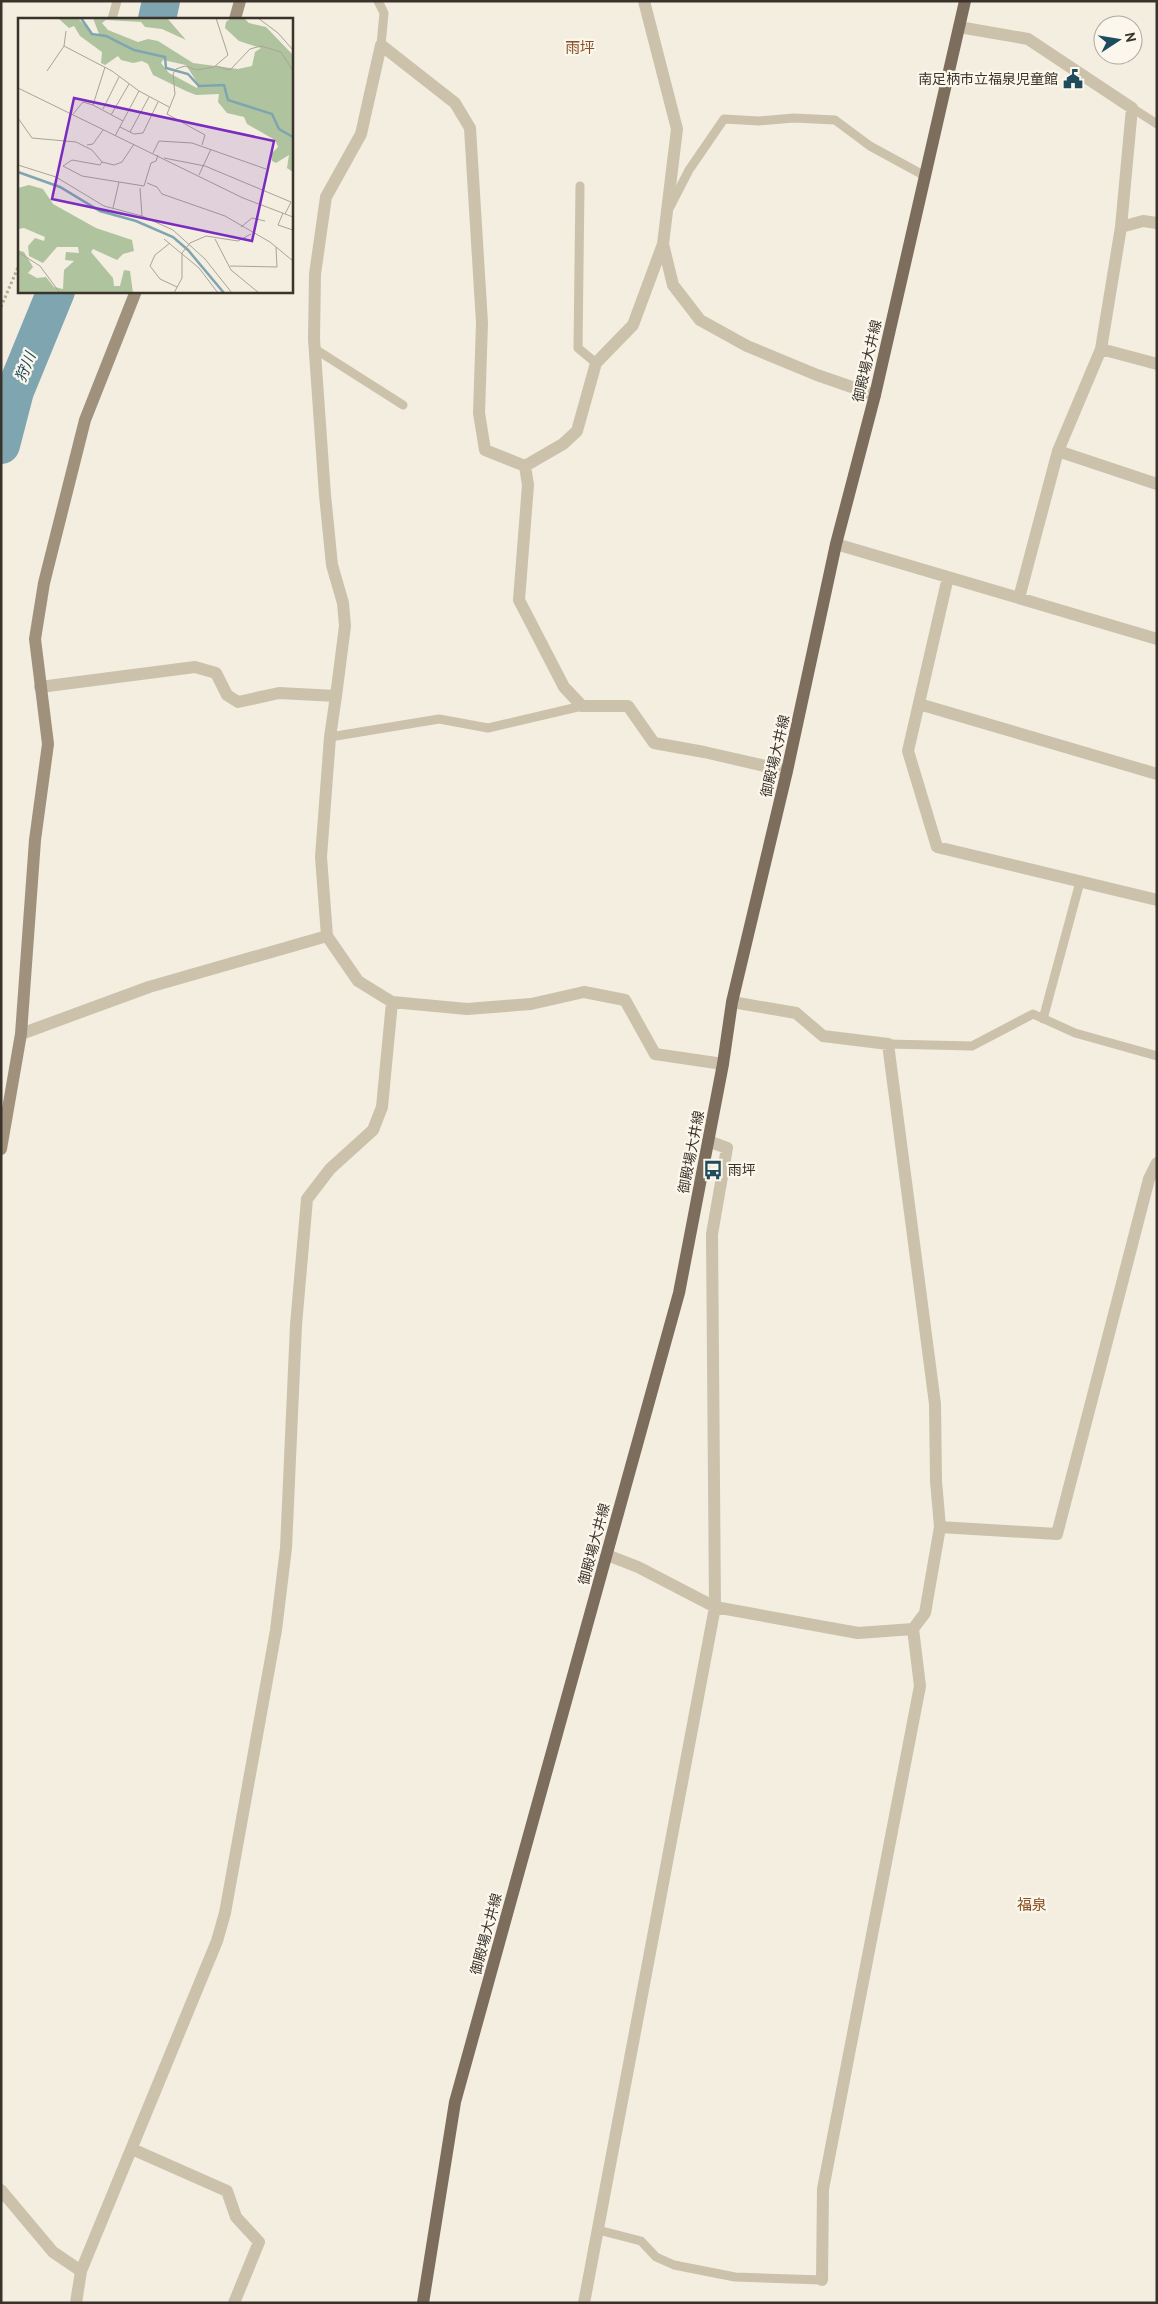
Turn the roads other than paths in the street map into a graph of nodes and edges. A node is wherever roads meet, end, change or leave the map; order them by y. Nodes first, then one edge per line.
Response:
1 (117, 1) edge
2 (240, 1) edge
3 (378, 1) edge
4 (644, 1) edge
5 (964, 1) edge
6 (112, 18) edge
7 (235, 18) edge
8 (959, 27) junction
9 (381, 45) junction
10 (1132, 108) junction
11 (1157, 124) edge
12 (925, 176) junction
13 (580, 186) dead end
14 (667, 213) junction
15 (1157, 223) edge
16 (1121, 227) junction
17 (663, 244) junction
18 (136, 292) edge
19 (315, 349) junction
20 (1101, 349) junction
21 (596, 363) junction
22 (1157, 364) edge
23 (875, 395) junction
24 (403, 405) dead end
25 (1058, 451) junction
26 (525, 466) junction
27 (1157, 484) edge
28 (836, 544) junction
29 (948, 577) junction
30 (1019, 598) junction
31 (1157, 639) edge
32 (40, 687) junction
33 (336, 696) junction
34 (919, 704) junction
35 (582, 706) junction
36 (330, 736) junction
37 (787, 772) junction
38 (1157, 774) edge
39 (1080, 882) junction
40 (1157, 900) edge
41 (327, 936) junction
42 (392, 1002) junction
43 (732, 1002) junction
44 (1043, 1018) junction
45 (21, 1034) junction
46 (888, 1044) junction
47 (1157, 1056) edge
48 (723, 1064) junction
49 (708, 1141) junction
50 (1, 1149) edge
51 (1157, 1163) edge
52 (940, 1527) junction
53 (607, 1555) junction
54 (715, 1607) junction
55 (913, 1629) junction
56 (132, 2149) junction
57 (1, 2190) edge
58 (598, 2230) junction
59 (82, 2271) junction
60 (822, 2280) joint
61 (76, 2303) edge
62 (234, 2303) edge
63 (423, 2303) edge
64 (584, 2303) edge

1 - 6 lane
2 - 7 street
3 - 9 lane
4 - 14 street
5 - 8 main road, 御殿場大井線
8 - 10 street
8 - 12 main road, 御殿場大井線
9 - 19 street
9 - 26 street
10 - 11 lane
10 - 16 street
12 - 14 lane
12 - 23 main road, 御殿場大井線
13 - 21 lane
14 - 17 street
15 - 16 street
16 - 20 street
17 - 21 street
17 - 23 street
18 - 32 street
19 - 24 lane
19 - 33 street
20 - 22 street
20 - 25 street
21 - 26 street
23 - 28 main road, 御殿場大井線
25 - 27 street
25 - 30 street
26 - 35 street
28 - 29 street
28 - 37 main road, 御殿場大井線
29 - 30 street
29 - 34 street
30 - 31 street
32 - 33 street
32 - 45 street
33 - 36 street
34 - 38 street
34 - 39 street
35 - 36 lane
35 - 37 street
36 - 41 street
37 - 43 main road, 御殿場大井線
39 - 40 street
39 - 44 lane
41 - 42 street
41 - 45 street
42 - 48 street
42 - 56 street
43 - 46 street
43 - 48 main road, 御殿場大井線
44 - 46 lane
44 - 47 lane
45 - 50 street
46 - 52 street
48 - 49 main road, 御殿場大井線
49 - 53 main road, 御殿場大井線
49 - 54 street
51 - 52 street
52 - 55 street
53 - 54 street
53 - 63 main road, 御殿場大井線
54 - 55 street
54 - 58 street
55 - 60 street
56 - 59 street
56 - 62 street
57 - 59 street
58 - 60 lane
58 - 64 street
59 - 61 street

